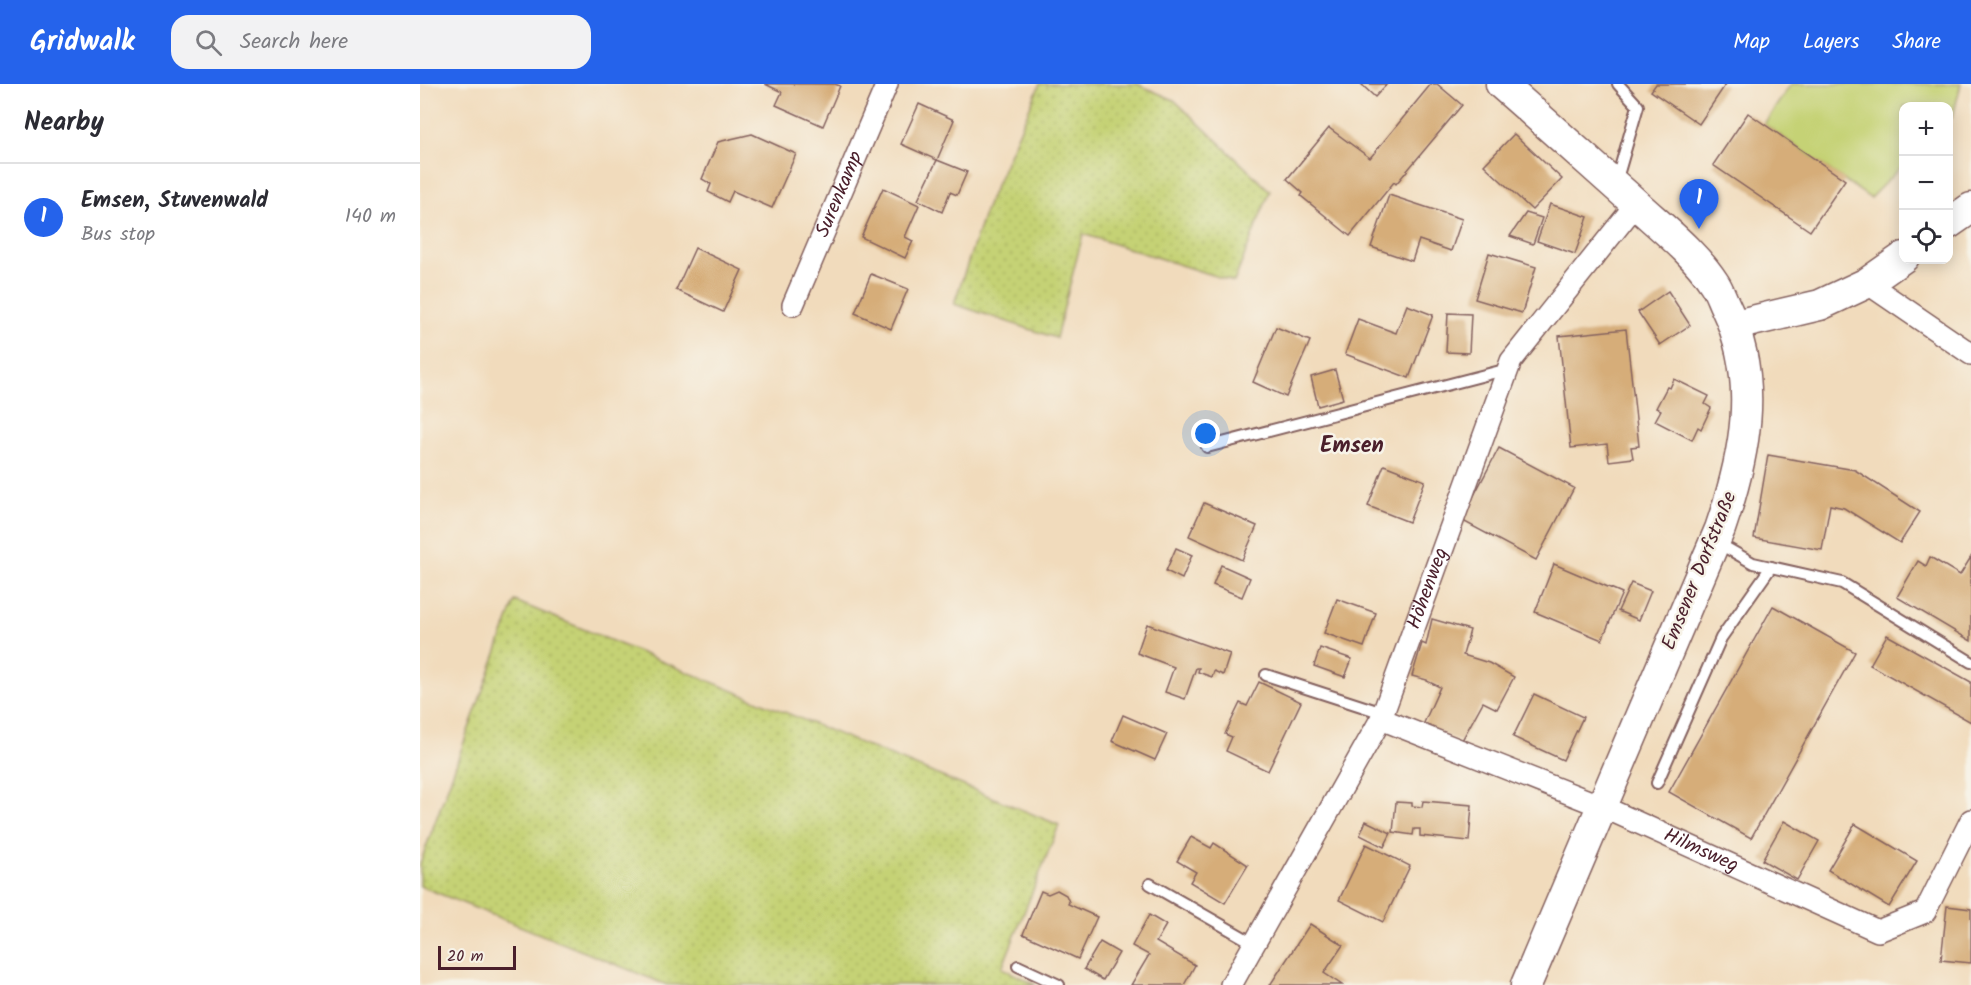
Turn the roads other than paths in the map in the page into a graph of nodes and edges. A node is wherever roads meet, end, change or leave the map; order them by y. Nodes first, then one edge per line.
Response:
1 (887, 84) edge
2 (1501, 84) edge
3 (1618, 84) edge
4 (1626, 195) junction
5 (1971, 208) edge
6 (1953, 221) edge
7 (1899, 261) edge
8 (1867, 283) junction
9 (793, 305) dead end
10 (1735, 325) junction
11 (1971, 354) edge
12 (1508, 369) junction
13 (1207, 447) dead end
14 (1715, 541) junction
15 (1771, 567) junction
16 (1971, 662) edge
17 (1266, 675) dead end
18 (1382, 716) junction
19 (1656, 783) dead end
20 (1601, 806) junction
21 (1971, 820) edge
22 (1150, 884) dead end
23 (1255, 944) junction
24 (1018, 966) dead end
25 (1059, 985) edge
26 (1231, 985) edge
27 (1526, 985) edge

1 - 9 street, Surenkamp
2 - 4 street, Emsener Dorfstraße
3 - 4 lane
4 - 10 street, Emsener Dorfstraße
4 - 12 street, Höhenweg
5 - 6 street
7 - 8 street
8 - 10 street
8 - 11 street
10 - 14 street, Emsener Dorfstraße
12 - 13 lane
12 - 18 street, Höhenweg
14 - 15 lane
14 - 20 street, Emsener Dorfstraße
15 - 16 lane
15 - 19 lane
17 - 18 lane
18 - 20 street, Hilmsweg
18 - 23 street, Höhenweg
20 - 21 street, Hilmsweg
20 - 27 street, Emsener Dorfstraße
22 - 23 lane
23 - 26 street, Höhenweg
24 - 25 lane

